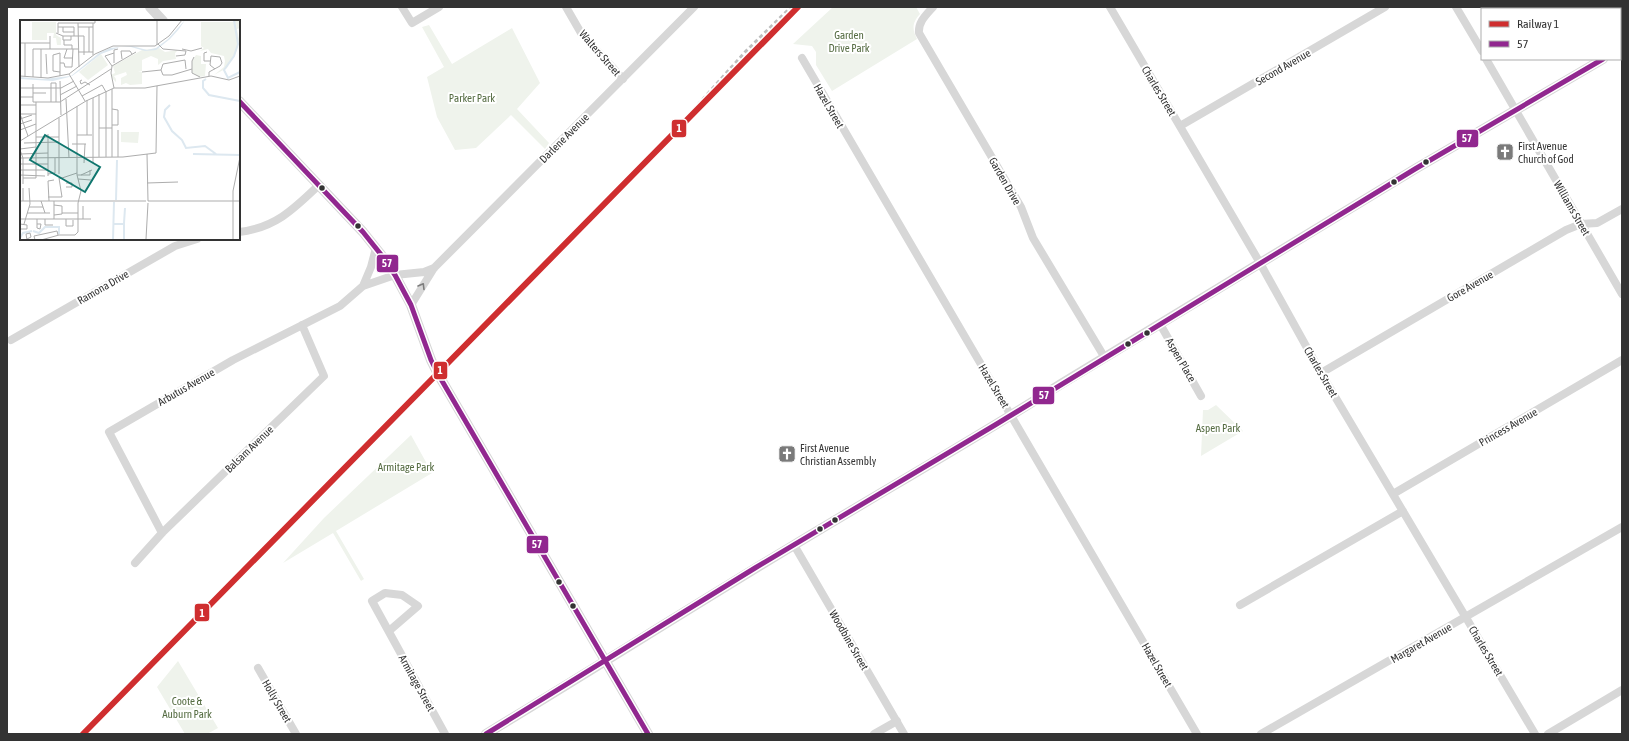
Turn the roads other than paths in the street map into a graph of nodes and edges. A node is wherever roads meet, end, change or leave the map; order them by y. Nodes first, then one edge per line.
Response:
1 (150, 7) edge
2 (402, 7) edge
3 (439, 7) edge
4 (566, 7) edge
5 (694, 7) edge
6 (933, 7) edge
7 (1110, 7) edge
8 (1384, 7) edge
9 (1456, 7) edge
10 (162, 20) edge
11 (1481, 49) edge
12 (802, 58) dead end
13 (1487, 60) edge
14 (1601, 60) edge
15 (623, 79) junction
16 (240, 102) edge
17 (1515, 110) junction
18 (1180, 126) junction
19 (319, 186) junction
20 (1622, 209) edge
21 (1582, 224) junction
22 (240, 232) edge
23 (194, 240) edge
24 (376, 248) junction
25 (1260, 263) junction
26 (434, 268) junction
27 (395, 275) junction
28 (363, 286) junction
29 (1622, 294) edge
30 (411, 305) junction
31 (302, 324) junction
32 (1160, 324) junction
33 (11, 340) dead end
34 (1105, 358) junction
35 (1622, 360) edge
36 (1321, 374) junction
37 (1201, 396) dead end
38 (1012, 416) junction
39 (1393, 494) junction
40 (1403, 511) junction
41 (1622, 527) edge
42 (162, 533) junction
43 (794, 545) junction
44 (135, 563) dead end
45 (1240, 605) dead end
46 (1465, 617) junction
47 (389, 632) junction
48 (606, 662) junction
49 (258, 668) dead end
50 (1622, 690) edge
51 (897, 721) junction
52 (296, 734) edge
53 (446, 734) edge
54 (486, 734) edge
55 (648, 734) edge
56 (874, 734) edge
57 (904, 734) edge
58 (1197, 734) edge
59 (1261, 734) edge
60 (1535, 734) edge
61 (1548, 734) edge

1 - 10 street
2 - 3 street
4 - 15 street, Walters Street
5 - 15 street, Darlene Avenue
6 - 34 street, Garden Drive
7 - 18 street, Charles Street
8 - 18 street, Second Avenue
9 - 11 street
12 - 38 street, Hazel Street
13 - 17 street, Williams Street
14 - 17 street
15 - 26 street, Darlene Avenue
16 - 19 street
17 - 21 street, Williams Street
17 - 25 street
18 - 25 street, Charles Street
19 - 22 street
19 - 24 street
20 - 21 street, Gore Avenue
21 - 29 street, Williams Street
21 - 36 street, Gore Avenue
23 - 33 street, Ramona Drive
24 - 27 street
24 - 28 street, Arbutus Avenue
25 - 32 street
25 - 36 street, Charles Street
26 - 27 street
30 -> 26 street, Darlene Avenue
27 - 28 street, Arbutus Avenue
27 - 30 street
28 - 31 street, Arbutus Avenue
30 - 48 street
31 - 42 street, Balsam Avenue
31 - 42 street, Arbutus Avenue
32 - 34 street
32 - 37 street, Aspen Place
34 - 38 street
35 - 39 street, Princess Avenue
36 - 39 street, Charles Street
38 - 43 street
38 - 58 street, Hazel Street
39 - 40 street, Charles Street
40 - 45 street
40 - 46 street, Charles Street
41 - 46 street, Margaret Avenue
42 - 44 street, Balsam Avenue
43 - 48 street
43 - 51 street, Woodbine Street
46 - 59 street, Margaret Avenue
46 - 60 street, Charles Street
47 - 47 street, Armitage Street
47 - 53 street, Armitage Street
48 - 54 street
48 - 55 street
49 - 52 street, Holly Street
50 - 61 street
51 - 56 street
51 - 57 street, Woodbine Street

